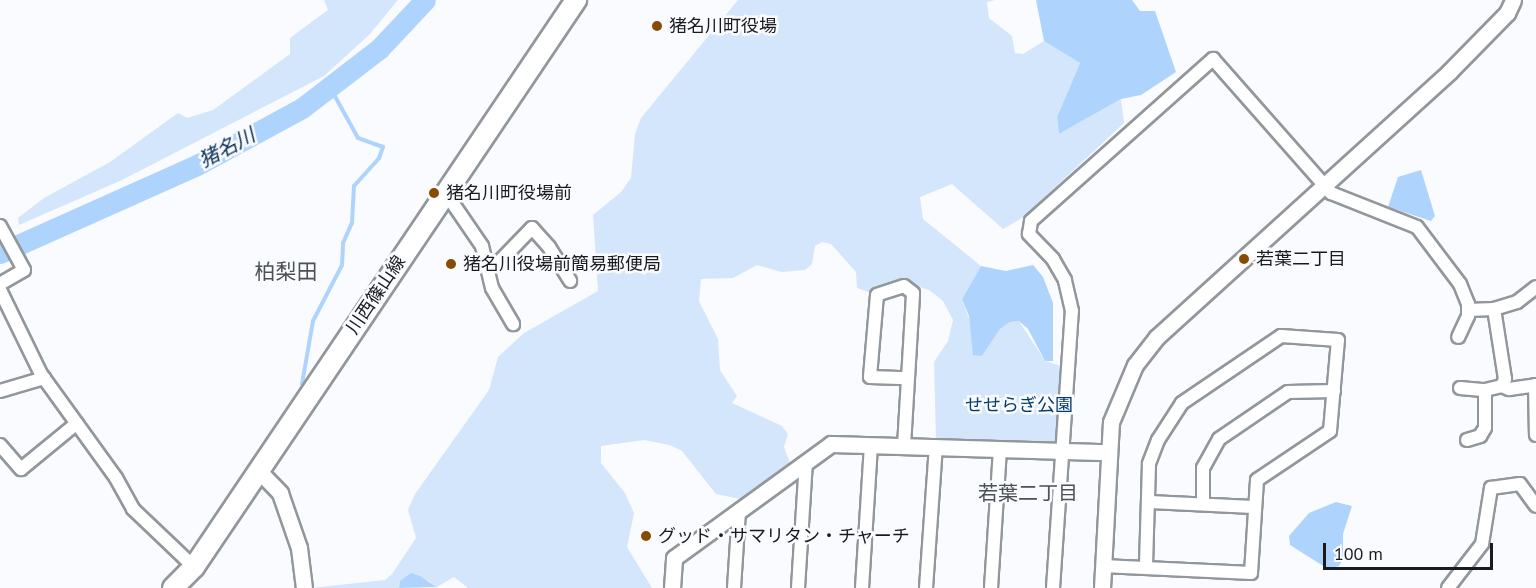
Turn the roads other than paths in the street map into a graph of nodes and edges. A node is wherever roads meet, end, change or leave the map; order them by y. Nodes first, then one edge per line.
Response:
1 (576, 0) edge
2 (1513, 0) edge
3 (1324, 185) junction
4 (445, 192) junction
5 (0, 226) edge
6 (488, 266) junction
7 (570, 281) dead end
8 (0, 284) edge
9 (1536, 287) edge
10 (0, 290) edge
11 (1494, 309) junction
12 (1468, 310) junction
13 (513, 324) dead end
14 (1458, 337) dead end
15 (44, 378) junction
16 (907, 378) junction
17 (1535, 385) edge
18 (1502, 386) junction
19 (1460, 388) dead end
20 (1485, 390) junction
21 (0, 391) edge
22 (1334, 391) junction
23 (77, 423) junction
24 (1536, 435) edge
25 (1467, 440) dead end
26 (0, 445) edge
27 (871, 445) junction
28 (904, 446) junction
29 (936, 446) junction
30 (1000, 448) junction
31 (1061, 449) junction
32 (1108, 452) junction
33 (806, 462) junction
34 (258, 470) junction
35 (1150, 502) junction
36 (1203, 504) junction
37 (1536, 506) edge
38 (1253, 507) junction
39 (739, 510) junction
40 (1103, 566) junction
41 (194, 567) junction
42 (1146, 567) junction
43 (174, 588) edge
44 (304, 588) edge
45 (672, 588) edge
46 (734, 588) edge
47 (798, 588) edge
48 (862, 588) edge
49 (926, 588) edge
50 (991, 588) edge
51 (1053, 588) edge
52 (1102, 588) edge
53 (1448, 588) edge

1 - 4 main road, 川西篠山線
2 - 3 street
3 - 12 street
3 - 31 street
3 - 32 street
4 - 6 street
4 - 34 main road, 川西篠山線
5 - 8 street
6 - 7 street
6 - 13 street
9 - 11 street
10 - 15 street
11 - 12 street
11 - 18 street
12 - 14 street
15 - 21 street
15 - 23 street
16 - 16 street
16 - 28 street
17 - 18 street
17 - 24 street
18 - 20 street
19 - 20 street
20 - 25 street
22 - 35 street
22 - 36 street
22 - 38 street
23 - 26 street
23 - 41 street
27 - 28 street
27 - 33 street
27 - 48 street
28 - 29 street
29 - 30 street
29 - 49 street
30 - 31 street
30 - 50 street
31 - 32 street
31 - 51 street
32 - 40 street
33 - 39 street
33 - 47 street
34 - 41 main road, 川西篠山線
34 - 44 street
35 - 36 street
35 - 42 street
36 - 38 street
37 - 53 street
38 - 42 street
39 - 45 street
39 - 46 street
40 - 42 street
40 - 52 street
41 - 43 main road, 川西篠山線

